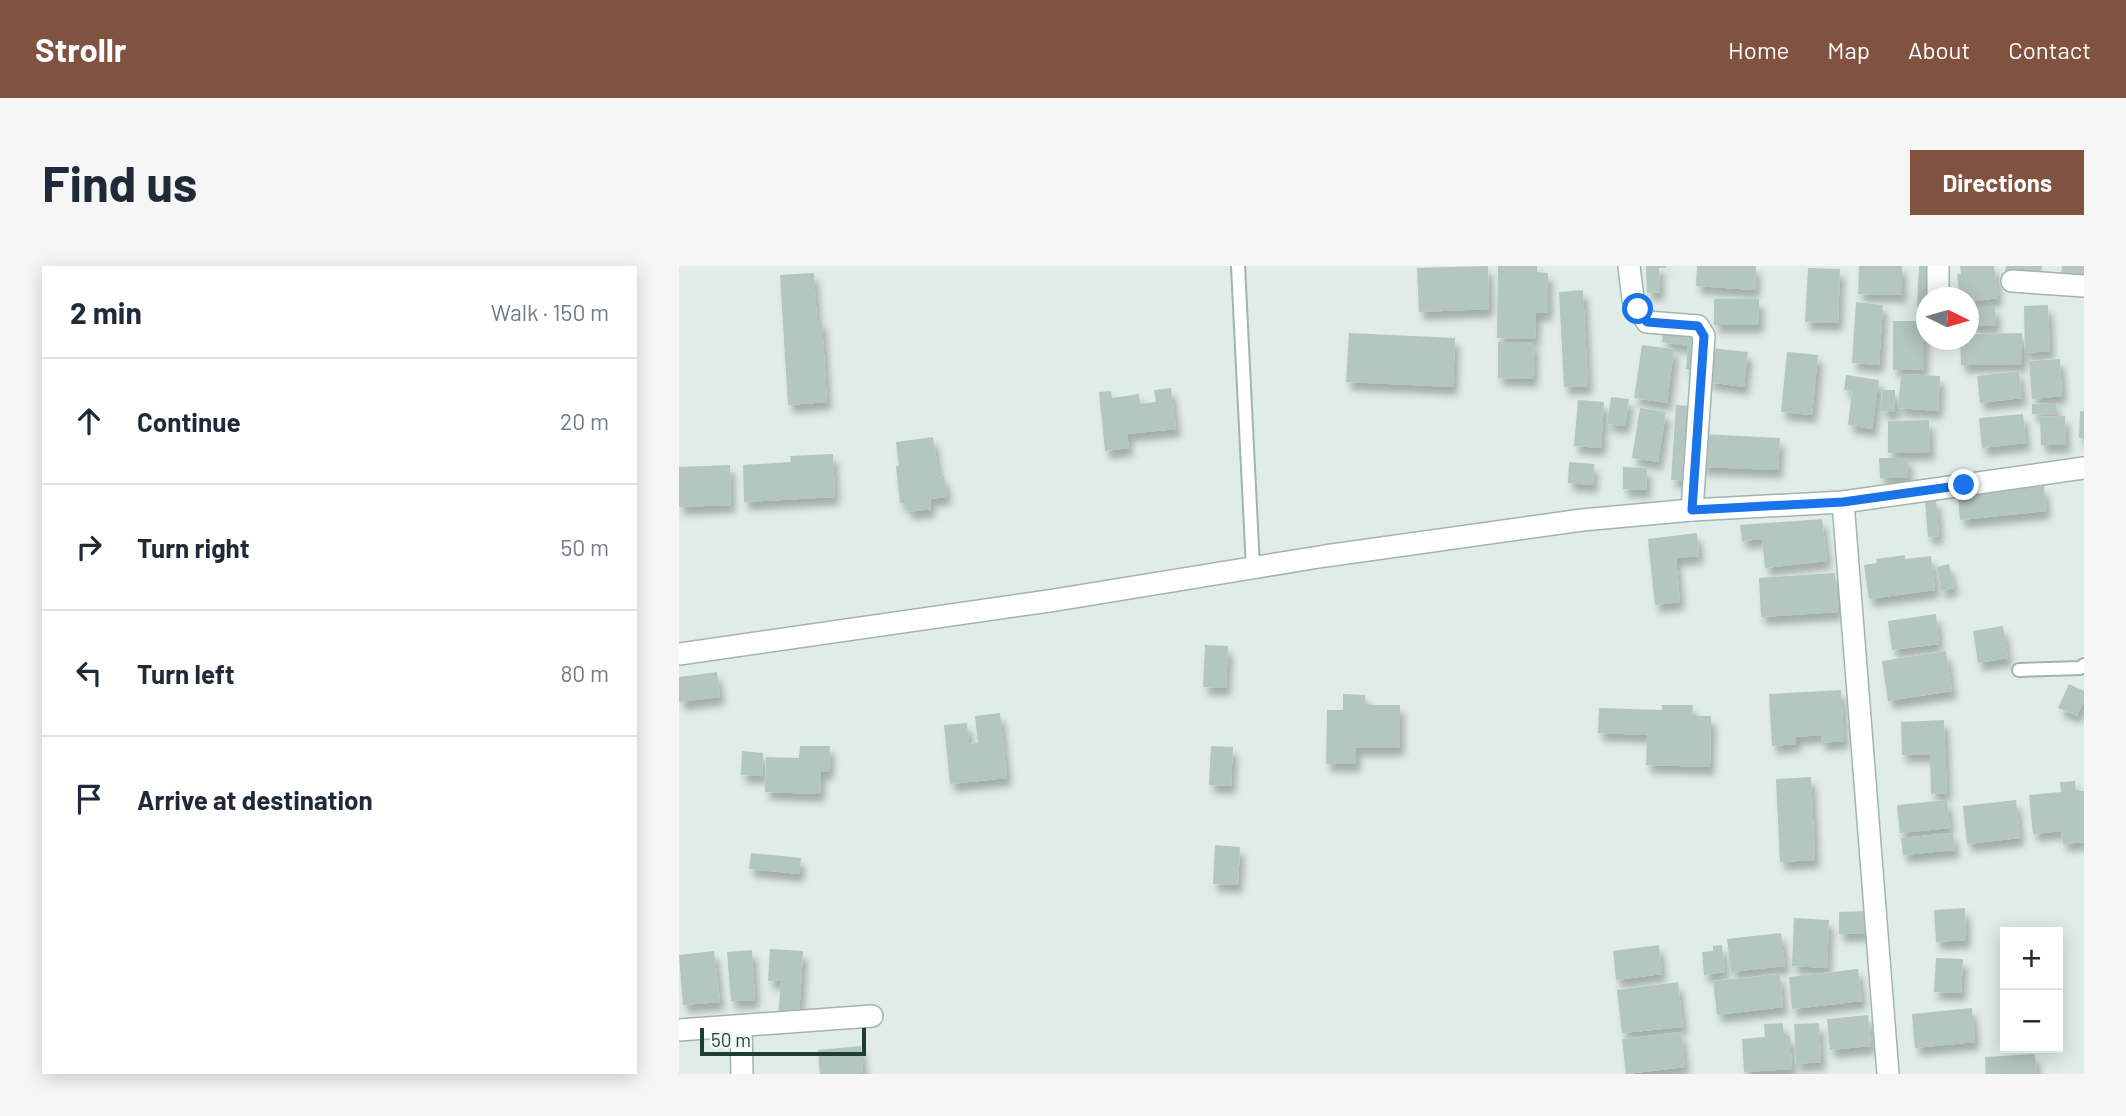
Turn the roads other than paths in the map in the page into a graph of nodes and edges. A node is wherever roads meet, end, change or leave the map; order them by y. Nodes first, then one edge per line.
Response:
1 (1238, 266) edge
2 (1629, 266) edge
3 (1938, 266) edge
4 (2012, 281) dead end
5 (2084, 286) edge
6 (1938, 287) edge
7 (2084, 468) edge
8 (1843, 502) junction
9 (1692, 510) junction
10 (1253, 568) junction
11 (679, 654) edge
12 (2084, 666) edge
13 (2019, 670) dead end
14 (872, 1016) dead end
15 (741, 1026) junction
16 (679, 1030) edge
17 (742, 1074) edge
18 (1888, 1074) edge

1 - 10 lane
2 - 9 street
3 - 6 street
4 - 5 street
7 - 8 street
8 - 9 street
8 - 18 street
9 - 10 street
10 - 11 street
12 - 13 lane
14 - 15 street
15 - 16 street
15 - 17 street

